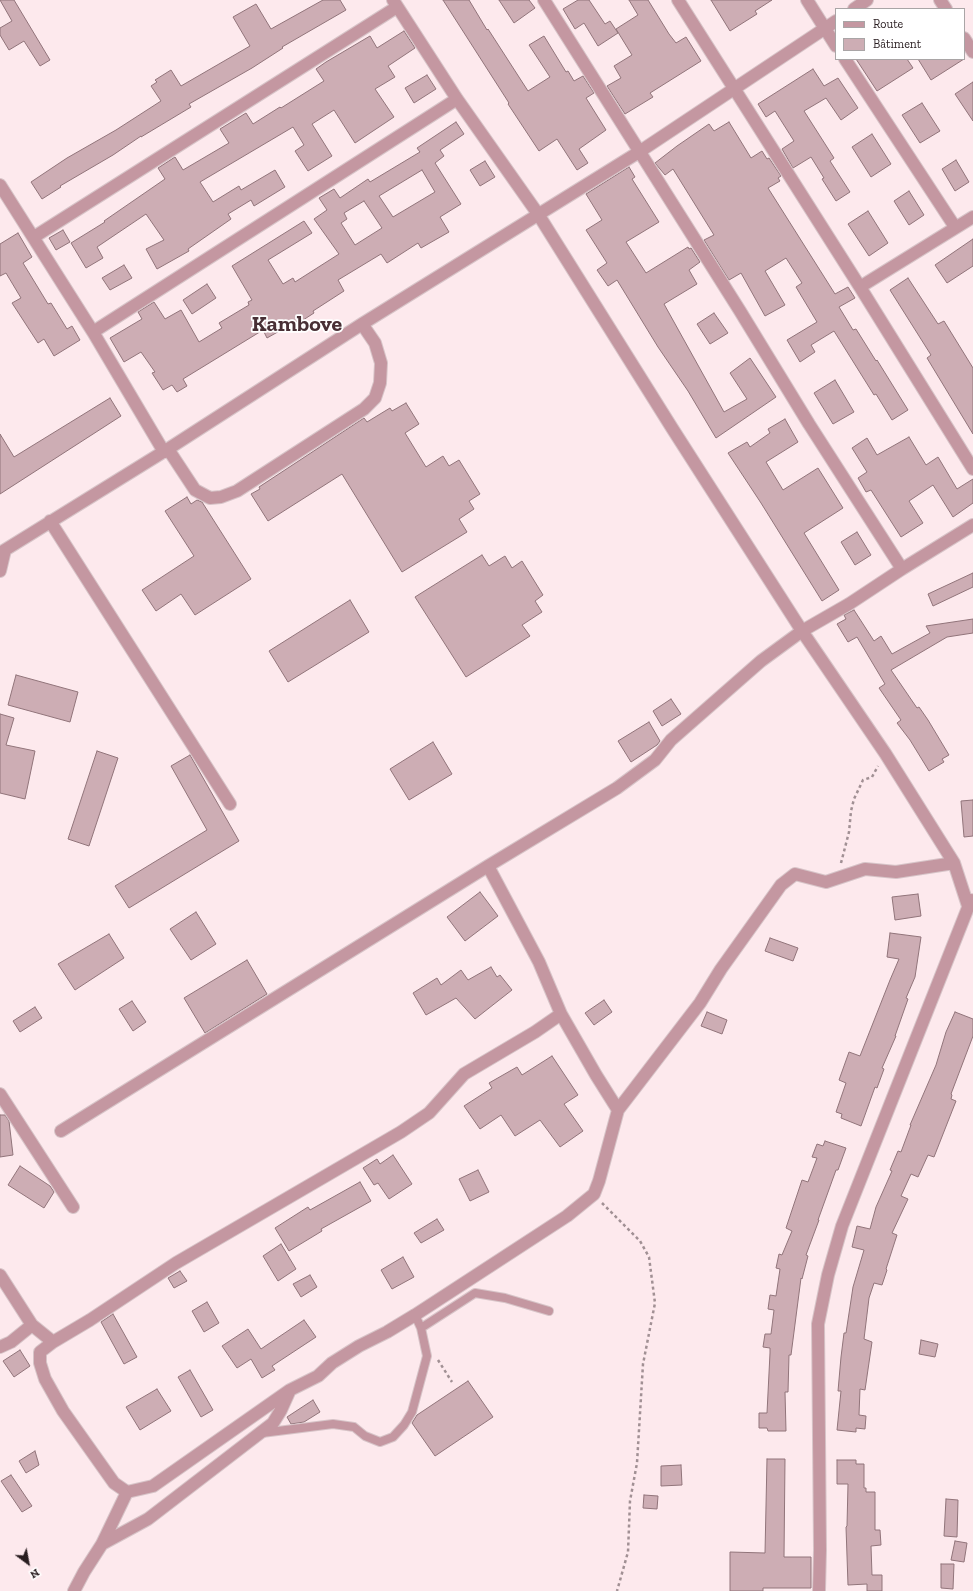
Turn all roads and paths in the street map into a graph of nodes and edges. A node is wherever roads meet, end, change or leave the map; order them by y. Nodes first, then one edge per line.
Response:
1 (544, 0) edge
2 (678, 0) edge
3 (807, 0) edge
4 (867, 0) edge
5 (395, 4) edge
6 (855, 8) edge
7 (835, 22) edge
8 (825, 29) junction
9 (965, 40) edge
10 (835, 44) edge
11 (973, 52) edge
12 (846, 60) edge
13 (734, 89) junction
14 (457, 99) junction
15 (639, 152) junction
16 (0, 185) edge
17 (538, 214) junction
18 (973, 217) edge
19 (955, 227) junction
20 (34, 237) junction
21 (860, 287) junction
22 (362, 324) junction
23 (92, 332) junction
24 (166, 451) junction
25 (973, 469) edge
26 (50, 521) junction
27 (973, 525) edge
28 (2, 551) edge
29 (902, 569) junction
30 (0, 571) edge
31 (802, 631) junction
32 (885, 753) junction
33 (230, 804) dead end
34 (954, 863) junction
35 (488, 866) junction
36 (826, 882) junction
37 (971, 901) edge
38 (561, 1014) junction
39 (0, 1094) edge
40 (618, 1110) junction
41 (61, 1130) dead end
42 (594, 1194) junction
43 (73, 1207) dead end
44 (0, 1275) edge
45 (549, 1311) dead end
46 (415, 1315) junction
47 (32, 1325) junction
48 (421, 1328) junction
49 (53, 1342) junction
50 (0, 1347) edge
51 (290, 1390) junction
52 (260, 1433) junction
53 (127, 1492) junction
54 (102, 1544) junction
55 (74, 1591) edge
56 (617, 1591) edge
57 (819, 1591) edge

1 - 15 street
2 - 13 street
3 - 8 street
4 - 6 street
5 - 14 street
5 - 20 street
7 - 8 street
8 - 10 street
8 - 13 street
9 - 11 street
12 - 19 street
13 - 15 street
13 - 21 street
14 - 17 street
14 - 23 street
15 - 17 street
15 - 29 street
16 - 20 street
17 - 22 street
17 - 31 street
18 - 19 street
19 - 21 street
20 - 23 street
21 - 25 street
22 - 24 street
22 - 24 street
23 - 24 street
24 - 26 street
26 - 28 street
26 - 33 street
27 - 29 street
28 - 30 street
29 - 31 street
31 - 32 street
31 - 35 street
32 - 34 street
32 - 36 path
34 - 36 street
34 - 37 street
35 - 38 street
35 - 41 street
36 - 40 street
37 - 57 street
38 - 40 street
38 - 49 street
39 - 43 street
40 - 42 street
42 - 46 street
42 - 56 path
44 - 47 street
45 - 48 lane
46 - 48 lane
46 - 51 street
47 - 49 street
47 - 50 street
48 - 52 lane
49 - 53 street
51 - 52 street
51 - 53 street
52 - 54 street
53 - 54 street
54 - 55 street

